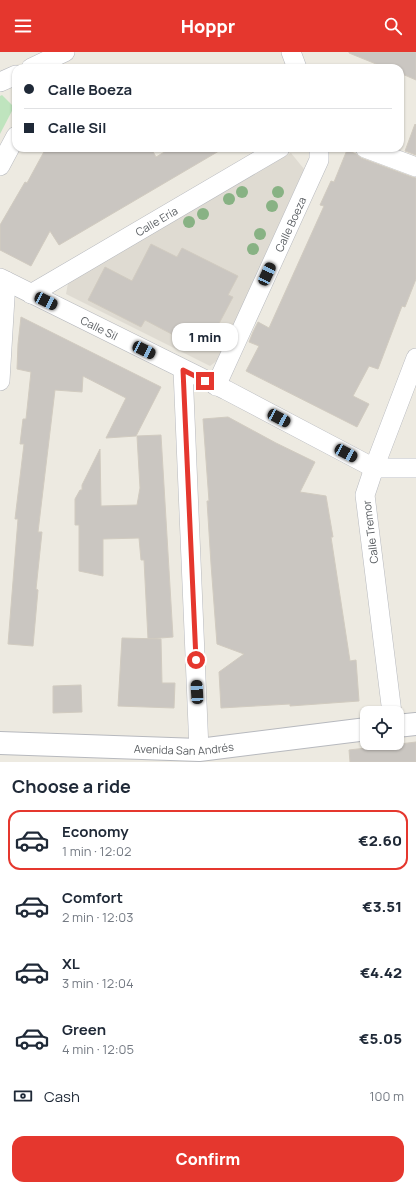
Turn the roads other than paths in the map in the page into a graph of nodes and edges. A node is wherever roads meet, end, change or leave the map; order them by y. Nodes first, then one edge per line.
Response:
1 (291, 52) edge
2 (59, 58) edge
3 (42, 64) edge
4 (296, 64) edge
5 (12, 77) edge
6 (0, 82) edge
7 (12, 144) edge
8 (273, 152) edge
9 (319, 152) edge
10 (376, 152) edge
11 (0, 166) edge
12 (416, 167) edge
13 (3, 279) edge
14 (32, 294) junction
15 (416, 358) edge
16 (183, 370) junction
17 (0, 376) edge
18 (0, 381) edge
19 (216, 386) junction
20 (374, 468) junction
21 (416, 468) edge
22 (391, 706) edge
23 (416, 724) edge
24 (404, 725) edge
25 (360, 730) edge
26 (0, 743) edge
27 (199, 750) junction

1 - 4 street
2 - 3 street
5 - 6 street
7 - 11 street
8 - 14 street, Calle Ería
9 - 19 street, Calle Boeza
10 - 12 street
13 - 14 street, Calle Sil
13 - 17 street
14 - 16 street, Calle Sil
15 - 20 street, Calle Tremor
16 - 19 street, Calle Sil
16 - 27 street
17 - 18 street
19 - 20 street, Calle Sil
20 - 21 street, Calle Sil
20 - 22 street, Calle Tremor
23 - 24 street
25 - 27 street, Avenida San Andrés
26 - 27 street, Avenida San Andrés

